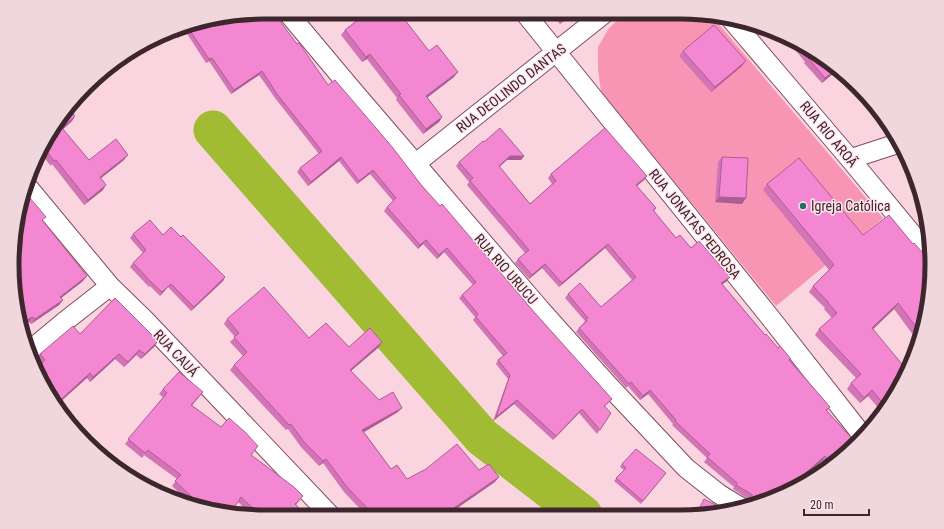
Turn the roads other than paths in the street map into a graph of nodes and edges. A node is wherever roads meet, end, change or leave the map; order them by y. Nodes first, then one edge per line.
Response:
1 (293, 19) edge
2 (530, 19) edge
3 (597, 19) edge
4 (737, 26) edge
5 (557, 52) junction
6 (894, 145) edge
7 (850, 159) junction
8 (415, 164) junction
9 (30, 191) edge
10 (924, 248) edge
11 (110, 286) junction
12 (34, 347) edge
13 (859, 431) edge
14 (735, 504) edge
15 (325, 510) edge

1 - 8 street, RUA RIO URUCU
2 - 5 street, RUA JONATAS PEDROSA
3 - 5 street, RUA DEOLINDO DANTAS
4 - 7 street, RUA RIO AROÃ
5 - 8 street, RUA DEOLINDO DANTAS
5 - 13 street, RUA JONATAS PEDROSA
6 - 7 street
7 - 10 street, RUA RIO AROÃ
8 - 14 street, RUA RIO URUCU
9 - 11 street, RUA CAUÁ
11 - 12 street
11 - 15 street, RUA CAUÁ

